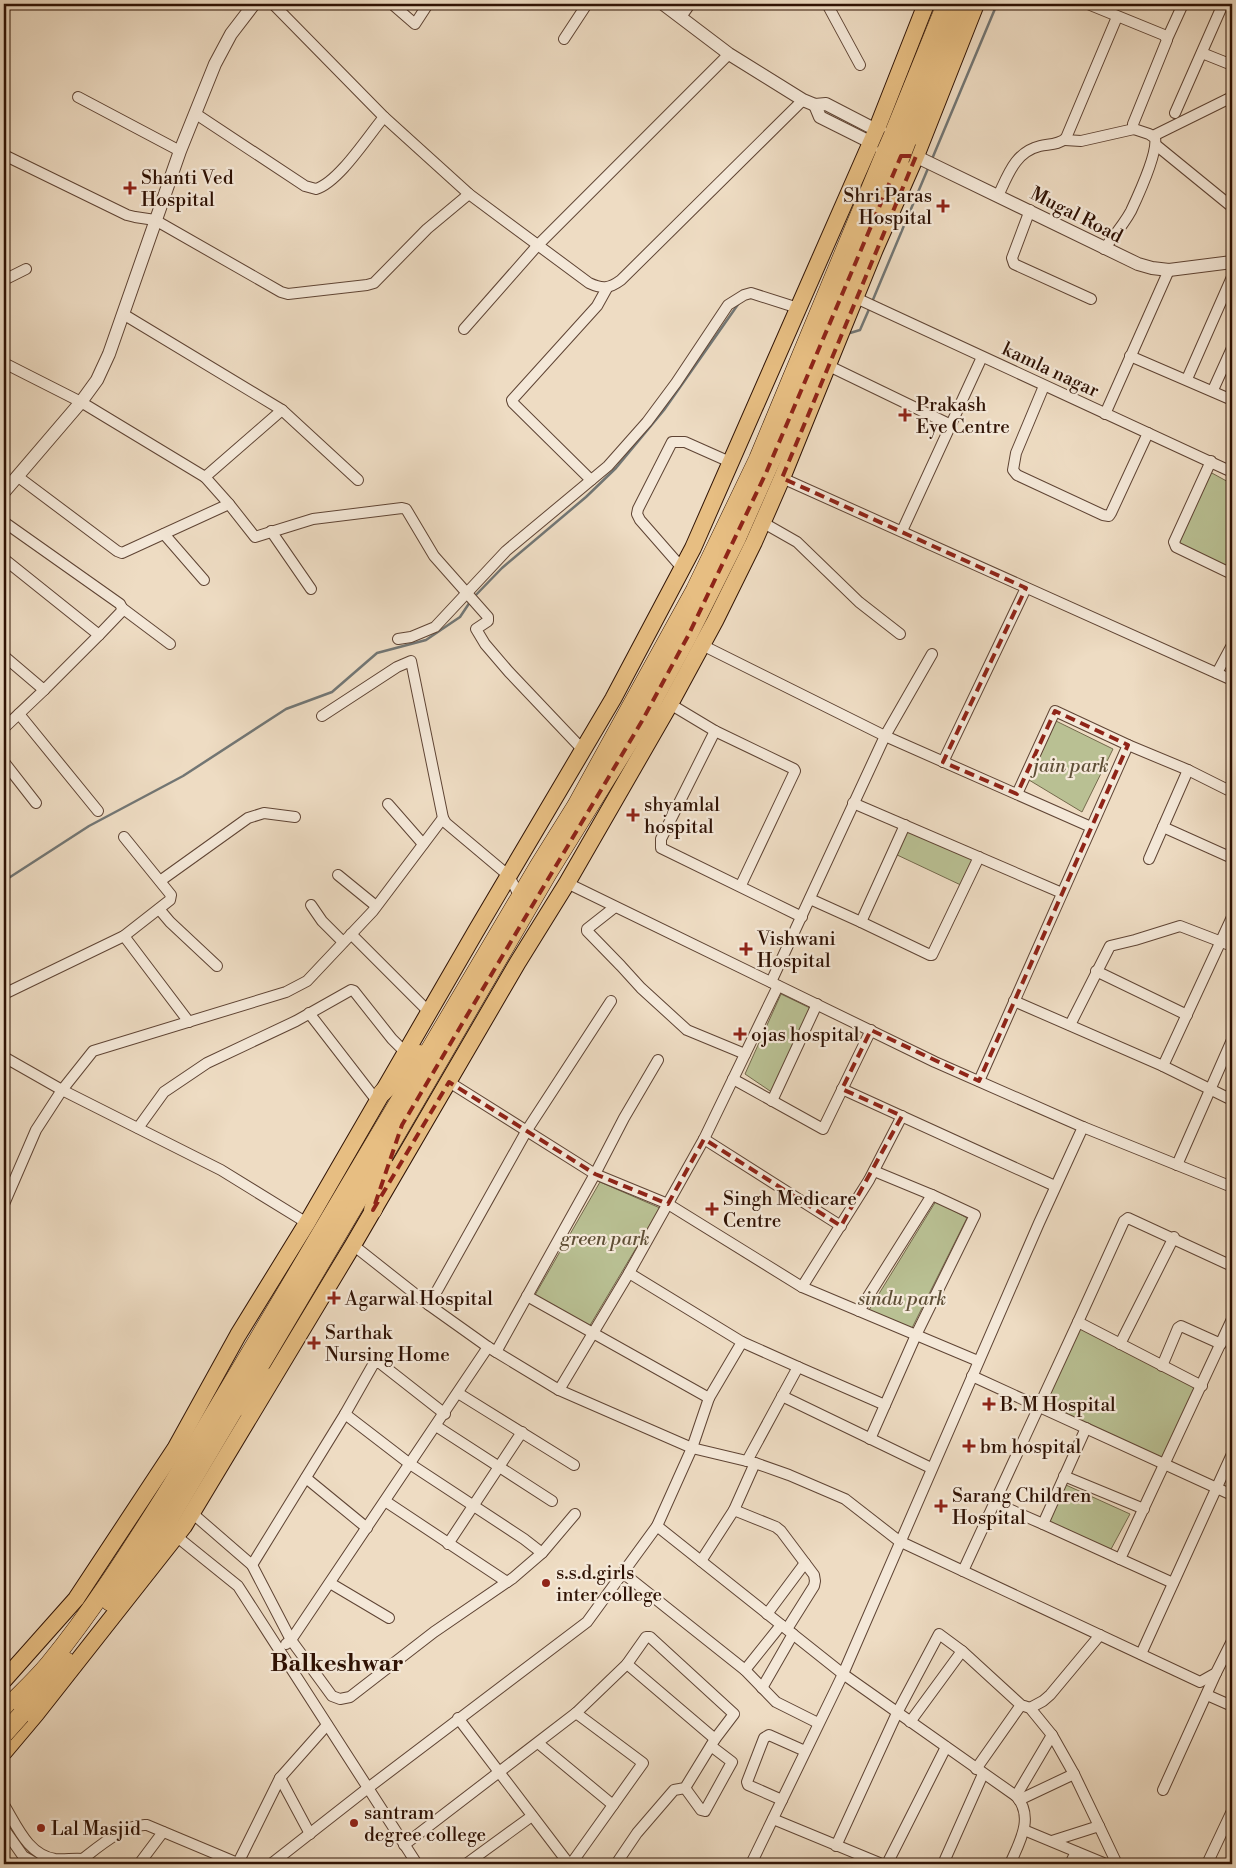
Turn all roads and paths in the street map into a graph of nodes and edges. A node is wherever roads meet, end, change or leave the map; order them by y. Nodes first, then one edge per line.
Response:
1 (254, 4) edge
2 (273, 4) edge
3 (392, 4) edge
4 (428, 4) edge
5 (587, 4) edge
6 (662, 4) edge
7 (690, 4) edge
8 (827, 4) edge
9 (926, 4) edge
10 (946, 4) edge
11 (961, 4) edge
12 (976, 4) edge
13 (1088, 4) edge
14 (1183, 4) edge
15 (1223, 4) edge
16 (682, 17) junction
17 (1117, 17) junction
18 (1167, 39) junction
19 (564, 40) dead end
20 (1202, 53) junction
21 (729, 54) junction
22 (860, 65) dead end
23 (1232, 65) edge
24 (78, 97) dead end
25 (1232, 97) edge
26 (809, 103) junction
27 (1175, 113) dead end
28 (196, 114) junction
29 (384, 117) junction
30 (1134, 129) junction
31 (874, 137) junction
32 (1065, 140) junction
33 (1154, 140) junction
34 (180, 151) junction
35 (4, 155) edge
36 (922, 159) junction
37 (469, 194) junction
38 (998, 196) junction
39 (1232, 207) edge
40 (1030, 210) junction
41 (155, 220) junction
42 (538, 246) junction
43 (1104, 249) junction
44 (1232, 262) edge
45 (26, 269) dead end
46 (1169, 270) junction
47 (1232, 277) edge
48 (4, 280) edge
49 (607, 288) junction
50 (1091, 299) dead end
51 (866, 302) junction
52 (798, 308) junction
53 (122, 314) junction
54 (464, 329) dead end
55 (1232, 348) edge
56 (1130, 356) junction
57 (982, 357) junction
58 (4, 363) edge
59 (829, 366) junction
60 (1187, 379) junction
61 (1044, 386) junction
62 (1213, 390) junction
63 (1232, 400) edge
64 (80, 402) junction
65 (282, 410) junction
66 (1105, 414) junction
67 (951, 425) junction
68 (1148, 433) junction
69 (1211, 461) junction
70 (730, 462) junction
71 (1232, 472) edge
72 (17, 476) junction
73 (205, 477) junction
74 (782, 478) junction
75 (358, 480) dead end
76 (591, 480) junction
77 (4, 492) edge
78 (229, 504) junction
79 (4, 522) edge
80 (762, 522) junction
81 (272, 531) junction
82 (902, 531) junction
83 (164, 534) junction
84 (4, 559) edge
85 (682, 568) junction
86 (1232, 574) edge
87 (204, 580) dead end
88 (1026, 588) junction
89 (311, 589) dead end
90 (472, 599) junction
91 (122, 608) junction
92 (900, 634) dead end
93 (99, 635) junction
94 (398, 639) dead end
95 (695, 641) junction
96 (170, 644) dead end
97 (1232, 645) edge
98 (932, 654) dead end
99 (4, 656) edge
100 (1217, 673) junction
101 (1232, 680) edge
102 (44, 690) junction
103 (670, 704) junction
104 (19, 714) junction
105 (322, 716) dead end
106 (4, 728) edge
107 (715, 731) junction
108 (885, 736) junction
109 (1128, 745) junction
110 (583, 750) junction
111 (4, 762) edge
112 (943, 762) junction
113 (1188, 770) junction
114 (1232, 792) edge
115 (1017, 794) junction
116 (36, 803) dead end
117 (854, 803) junction
118 (388, 804) dead end
119 (98, 811) dead end
120 (295, 817) dead end
121 (444, 818) junction
122 (905, 825) junction
123 (1091, 827) junction
124 (1163, 827) junction
125 (124, 837) dead end
126 (423, 844) junction
127 (979, 857) junction
128 (1232, 858) edge
129 (1149, 859) dead end
130 (338, 875) dead end
131 (509, 876) junction
132 (160, 881) junction
133 (567, 883) junction
134 (741, 886) junction
135 (1062, 893) junction
136 (520, 897) junction
137 (810, 899) junction
138 (311, 905) dead end
139 (376, 906) junction
140 (615, 907) junction
141 (159, 909) junction
142 (1232, 916) edge
143 (802, 917) junction
144 (862, 922) junction
145 (352, 934) junction
146 (124, 936) junction
147 (1221, 941) junction
148 (343, 942) junction
149 (1232, 946) edge
150 (217, 966) dead end
151 (1096, 971) junction
152 (774, 984) junction
153 (4, 994) edge
154 (611, 1001) dead end
155 (1014, 1001) junction
156 (817, 1004) junction
157 (429, 1012) junction
158 (309, 1013) junction
159 (1187, 1015) junction
160 (189, 1022) junction
161 (1070, 1026) junction
162 (871, 1030) junction
163 (440, 1034) junction
164 (1232, 1040) edge
165 (405, 1052) junction
166 (746, 1054) junction
167 (4, 1057) edge
168 (658, 1060) dead end
169 (1163, 1066) junction
170 (733, 1079) junction
171 (979, 1081) junction
172 (449, 1082) junction
173 (842, 1089) junction
174 (1210, 1089) junction
175 (62, 1090) junction
176 (380, 1097) junction
177 (1232, 1100) edge
178 (772, 1101) junction
179 (902, 1116) junction
180 (402, 1125) junction
181 (1083, 1127) junction
182 (138, 1128) junction
183 (527, 1130) junction
184 (704, 1139) junction
185 (1177, 1164) junction
186 (874, 1172) junction
187 (595, 1174) junction
188 (1055, 1186) junction
189 (1232, 1187) edge
190 (6, 1192) edge
191 (932, 1195) junction
192 (4, 1204) edge
193 (668, 1204) junction
194 (373, 1210) junction
195 (307, 1223) junction
196 (841, 1226) junction
197 (1174, 1238) junction
198 (352, 1245) junction
199 (1232, 1266) edge
200 (629, 1273) junction
201 (802, 1287) junction
202 (527, 1296) junction
203 (429, 1305) junction
204 (859, 1311) junction
205 (1232, 1319) edge
206 (1078, 1322) junction
207 (593, 1334) junction
208 (916, 1335) junction
209 (742, 1342) junction
210 (1120, 1344) junction
211 (1221, 1344) junction
212 (492, 1350) junction
213 (978, 1361) junction
214 (1162, 1366) junction
215 (798, 1367) junction
216 (972, 1376) junction
217 (272, 1377) junction
218 (1202, 1386) junction
219 (559, 1390) junction
220 (458, 1393) junction
221 (782, 1396) junction
222 (709, 1398) junction
223 (885, 1405) junction
224 (1040, 1407) junction
225 (345, 1414) junction
226 (445, 1414) junction
227 (226, 1422) junction
228 (436, 1426) junction
229 (1086, 1428) junction
230 (522, 1432) junction
231 (870, 1439) junction
232 (692, 1448) junction
233 (1232, 1454) edge
234 (751, 1462) junction
235 (410, 1464) junction
236 (574, 1465) dead end
237 (1165, 1465) junction
238 (498, 1468) junction
239 (931, 1468) junction
240 (1064, 1476) junction
241 (306, 1478) junction
242 (1216, 1488) junction
243 (1232, 1496) edge
244 (385, 1501) junction
245 (552, 1501) dead end
246 (995, 1503) junction
247 (473, 1506) junction
248 (1144, 1509) junction
249 (734, 1510) junction
250 (192, 1513) junction
251 (575, 1514) dead end
252 (1043, 1524) junction
253 (657, 1526) junction
254 (367, 1528) junction
255 (176, 1536) junction
256 (899, 1541) junction
257 (448, 1544) junction
258 (542, 1554) junction
259 (1120, 1559) junction
260 (701, 1561) junction
261 (805, 1563) junction
262 (252, 1565) junction
263 (963, 1571) junction
264 (623, 1573) junction
265 (507, 1582) junction
266 (330, 1583) junction
267 (1173, 1583) junction
268 (767, 1614) junction
269 (389, 1618) dead end
270 (787, 1629) junction
271 (1100, 1635) junction
272 (291, 1640) junction
273 (1232, 1641) edge
274 (279, 1650) junction
275 (962, 1651) junction
276 (1141, 1654) junction
277 (627, 1664) junction
278 (745, 1670) junction
279 (1216, 1673) junction
280 (842, 1674) junction
281 (4, 1680) edge
282 (762, 1688) junction
283 (1206, 1695) junction
284 (1026, 1706) junction
285 (1232, 1706) edge
286 (12, 1710) edge
287 (576, 1713) junction
288 (897, 1713) junction
289 (458, 1718) junction
290 (910, 1722) junction
291 (818, 1723) junction
292 (4, 1725) edge
293 (327, 1725) junction
294 (10, 1735) edge
295 (1052, 1735) junction
296 (538, 1743) junction
297 (713, 1743) junction
298 (946, 1748) junction
299 (804, 1751) junction
300 (4, 1752) edge
301 (980, 1772) junction
302 (500, 1773) junction
303 (1074, 1774) junction
304 (280, 1778) junction
305 (368, 1788) junction
306 (685, 1788) junction
307 (1163, 1790) dead end
308 (1018, 1798) junction
309 (782, 1800) junction
310 (4, 1805) edge
311 (613, 1805) junction
312 (1232, 1811) edge
313 (532, 1816) junction
314 (773, 1819) junction
315 (1099, 1826) junction
316 (4, 1829) edge
317 (1024, 1830) junction
318 (163, 1832) junction
319 (310, 1834) junction
320 (1052, 1841) junction
321 (404, 1844) junction
322 (836, 1846) junction
323 (1076, 1852) junction
324 (79, 1862) edge
325 (235, 1863) edge
326 (37, 1864) edge
327 (139, 1864) edge
328 (271, 1864) edge
329 (417, 1864) edge
330 (466, 1864) edge
331 (570, 1864) edge
332 (616, 1864) edge
333 (750, 1864) edge
334 (882, 1864) edge
335 (886, 1864) edge
336 (943, 1864) edge
337 (1010, 1864) edge
338 (1070, 1864) edge
339 (1106, 1864) edge
340 (1118, 1864) edge
341 (1207, 1864) edge

1 - 28 street
2 - 29 street
3 - 4 street
5 - 19 street
6 - 16 street, Mugal Road
7 - 16 street
8 - 22 street
9 - 31 main road
10 - 136 highway, bridge
11 - 95 highway, bridge
12 - 36 main road
13 - 17 street
14 - 18 street
15 - 20 street
16 - 21 street, Mugal Road
17 - 18 street
17 - 32 street
18 - 30 street
20 - 23 street
20 - 27 street
21 - 26 street, Mugal Road
21 - 42 street
24 - 34 street
25 - 33 street
26 - 31 street, Mugal Road
26 - 49 street
28 - 29 street
28 - 34 street
29 - 37 street
30 - 32 street
30 - 33 street
31 - 36 street, Mugal Road
31 - 52 main road
32 - 38 street
33 - 39 street
33 - 43 street
34 - 41 street
35 - 41 street
36 - 38 street, Mugal Road
36 - 51 main road
37 - 41 street
37 - 42 street
38 - 40 street, Mugal Road
40 - 43 street, Mugal Road
40 - 50 street
41 - 53 street
42 - 49 street
42 - 54 street
43 - 46 street, Mugal Road
44 - 46 street, Mugal Road
45 - 48 street
46 - 56 street
47 - 60 street
49 - 76 street
51 - 57 street, kamla nagar
51 - 59 main road
52 - 70 main road
52 - 76 street
53 - 64 street
53 - 65 street
55 - 62 street
56 - 60 street
56 - 66 street
57 - 61 street, kamla nagar
57 - 67 street
58 - 64 street
59 - 67 street
59 - 74 main road
60 - 62 street
61 - 66 street, kamla nagar
61 - 68 street
62 - 63 street
64 - 72 street
64 - 73 street
65 - 73 street
65 - 75 street
66 - 68 street, kamla nagar
67 - 82 street
68 - 69 street, kamla nagar
69 - 71 street, kamla nagar
69 - 86 street
70 - 85 main road
70 - 85 street
72 - 77 street
72 - 83 street
73 - 78 street
74 - 80 main road
74 - 82 street
76 - 90 street
78 - 81 street
78 - 83 street
79 - 91 street
80 - 92 street
80 - 95 main road
81 - 89 street
81 - 90 street
82 - 88 street
83 - 87 street
84 - 93 street
85 - 110 main road
88 - 100 street
88 - 112 street
90 - 94 street
90 - 110 street
91 - 93 street
91 - 96 street
93 - 102 street
95 - 103 main road
95 - 108 street
95 - 180 highway
97 - 100 street
98 - 108 street
99 - 102 street
100 - 101 street
102 - 104 street
103 - 107 street
103 - 133 main road
104 - 106 street
104 - 119 street
105 - 121 street
107 - 134 street
107 - 134 street
108 - 112 street
108 - 117 street
109 - 113 street
109 - 115 street
109 - 123 street
110 - 131 main road
111 - 116 street
112 - 115 street
113 - 114 street
113 - 124 street
115 - 123 street
117 - 122 street
117 - 137 street
118 - 126 street
120 - 132 street
121 - 126 street
121 - 131 street
122 - 127 street
122 - 144 street
123 - 135 street
124 - 128 street
124 - 129 street
125 - 132 street
126 - 139 street
127 - 135 street
127 - 144 street
130 - 139 street
131 - 136 street
131 - 157 main road
132 - 141 street
133 - 140 street
133 - 172 main road
134 - 143 street
135 - 155 street
136 - 163 highway
137 - 143 street
137 - 144 street
138 - 148 street
139 - 145 street
140 - 152 street
140 - 166 street
141 - 146 street
141 - 150 street
142 - 147 street
143 - 152 street
145 - 148 street
145 - 157 street
146 - 153 street
146 - 160 street
147 - 149 street
147 - 151 street
147 - 159 street
148 - 160 street
151 - 159 street
151 - 161 street
152 - 156 street
152 - 166 street
154 - 183 street
155 - 161 street
155 - 171 street
156 - 162 street
156 - 178 street
157 - 165 main road
158 - 165 street
158 - 176 street
158 - 182 street
159 - 169 street
160 - 175 street
161 - 169 street
162 - 171 street
162 - 173 street
163 - 176 highway
163 - 286 highway
164 - 174 street
165 - 176 main road
166 - 170 street
167 - 175 street
168 - 187 street
169 - 174 street
170 - 178 street
170 - 184 street
171 - 181 street
172 - 183 street
172 - 194 main road
173 - 178 street
173 - 179 street
174 - 177 street
174 - 185 street
175 - 182 street
175 - 190 street
176 - 195 main road
179 - 186 street
179 - 188 street
180 - 194 highway
180 - 227 highway
181 - 185 street
181 - 188 street
182 - 195 street
183 - 187 street
183 - 203 street
184 - 193 street
184 - 196 street
185 - 189 street
186 - 191 street
186 - 196 street
187 - 193 street
187 - 202 street
188 - 213 street
190 - 192 street
191 - 204 street
191 - 208 street
193 - 200 street
193 - 201 street
194 - 198 main road
195 - 281 main road
196 - 201 street
197 - 199 street
197 - 206 street
197 - 210 street
198 - 203 street
198 - 217 main road
200 - 207 street
200 - 209 street
201 - 204 street
202 - 207 street
202 - 212 street
203 - 212 street
204 - 208 street
205 - 211 street
206 - 210 street
206 - 224 street
207 - 219 street
207 - 222 street
208 - 213 street
208 - 223 street
209 - 215 street
209 - 222 street
210 - 214 street
211 - 214 street
211 - 218 street
212 - 219 street
212 - 220 street
213 - 216 street
214 - 218 street
215 - 221 street
215 - 223 street
216 - 224 street
216 - 239 street
217 - 227 highway
217 - 250 main road
218 - 237 street
219 - 232 street
220 - 226 street
220 - 230 street
221 - 231 street
221 - 234 street
222 - 232 street
223 - 231 street
224 - 229 street
224 - 246 street
225 - 226 street
225 - 235 street
225 - 241 street
226 - 228 street
227 - 286 highway
228 - 235 street
228 - 238 street
229 - 237 street
229 - 240 street
230 - 236 street
230 - 238 street
231 - 239 street
232 - 234 street
232 - 253 street
233 - 242 street
234 - 249 street
234 - 256 street
235 - 244 street
235 - 247 street
237 - 242 street
237 - 248 street
238 - 245 street
238 - 247 street
239 - 256 street
240 - 248 street
240 - 252 street
241 - 254 street
241 - 262 street
242 - 243 street
242 - 267 street
244 - 254 street
244 - 257 street
246 - 252 street
246 - 263 street
247 - 257 street
247 - 258 street
248 - 259 street
249 - 260 street
249 - 261 street
250 - 255 main road
250 - 262 street
251 - 258 street
252 - 259 street
253 - 260 street
253 - 264 street
254 - 266 street
255 - 274 street
255 - 294 main road
256 - 263 street
256 - 280 street
257 - 265 street
258 - 265 street
259 - 267 street
260 - 268 street
261 - 268 street
261 - 270 street
262 - 272 street
263 - 271 street
264 - 278 street
264 - 289 street
265 - 272 street
266 - 269 street
266 - 272 street
267 - 276 street
268 - 270 street
270 - 278 street
270 - 280 street
270 - 282 street
271 - 276 street
271 - 284 street
272 - 274 street
273 - 279 street
274 - 293 street
275 - 284 street
275 - 288 street
275 - 290 street
276 - 279 street
277 - 287 street
277 - 297 street
277 - 297 street
278 - 282 street
279 - 283 street
280 - 288 street
280 - 291 street
282 - 291 street
283 - 285 street
283 - 307 street
284 - 295 street
284 - 301 street
286 - 294 highway, bridge
287 - 296 street
287 - 311 street
288 - 290 street
288 - 322 street
289 - 302 street
289 - 305 street
290 - 298 street
291 - 299 street
292 - 294 main road
293 - 304 street
293 - 305 street
294 - 300 main road
295 - 303 street
295 - 308 street
296 - 302 street
296 - 311 street
297 - 306 street
297 - 306 street
298 - 301 street
298 - 335 street
299 - 309 street
299 - 309 street
301 - 308 street
301 - 336 street
302 - 313 street
302 - 321 street
303 - 308 street
303 - 315 street
304 - 319 street
304 - 325 street
305 - 319 street
305 - 321 street
306 - 332 street
308 - 317 street
309 - 314 street
310 - 324 street
311 - 331 street
312 - 341 street
313 - 330 street
313 - 331 street
314 - 322 street
314 - 333 street
315 - 320 street
315 - 340 street
316 - 326 street
317 - 320 street
317 - 337 street
318 - 324 street
318 - 325 street
318 - 327 street
319 - 328 street
320 - 323 street
321 - 329 street
322 - 334 street
323 - 338 street
323 - 339 street

